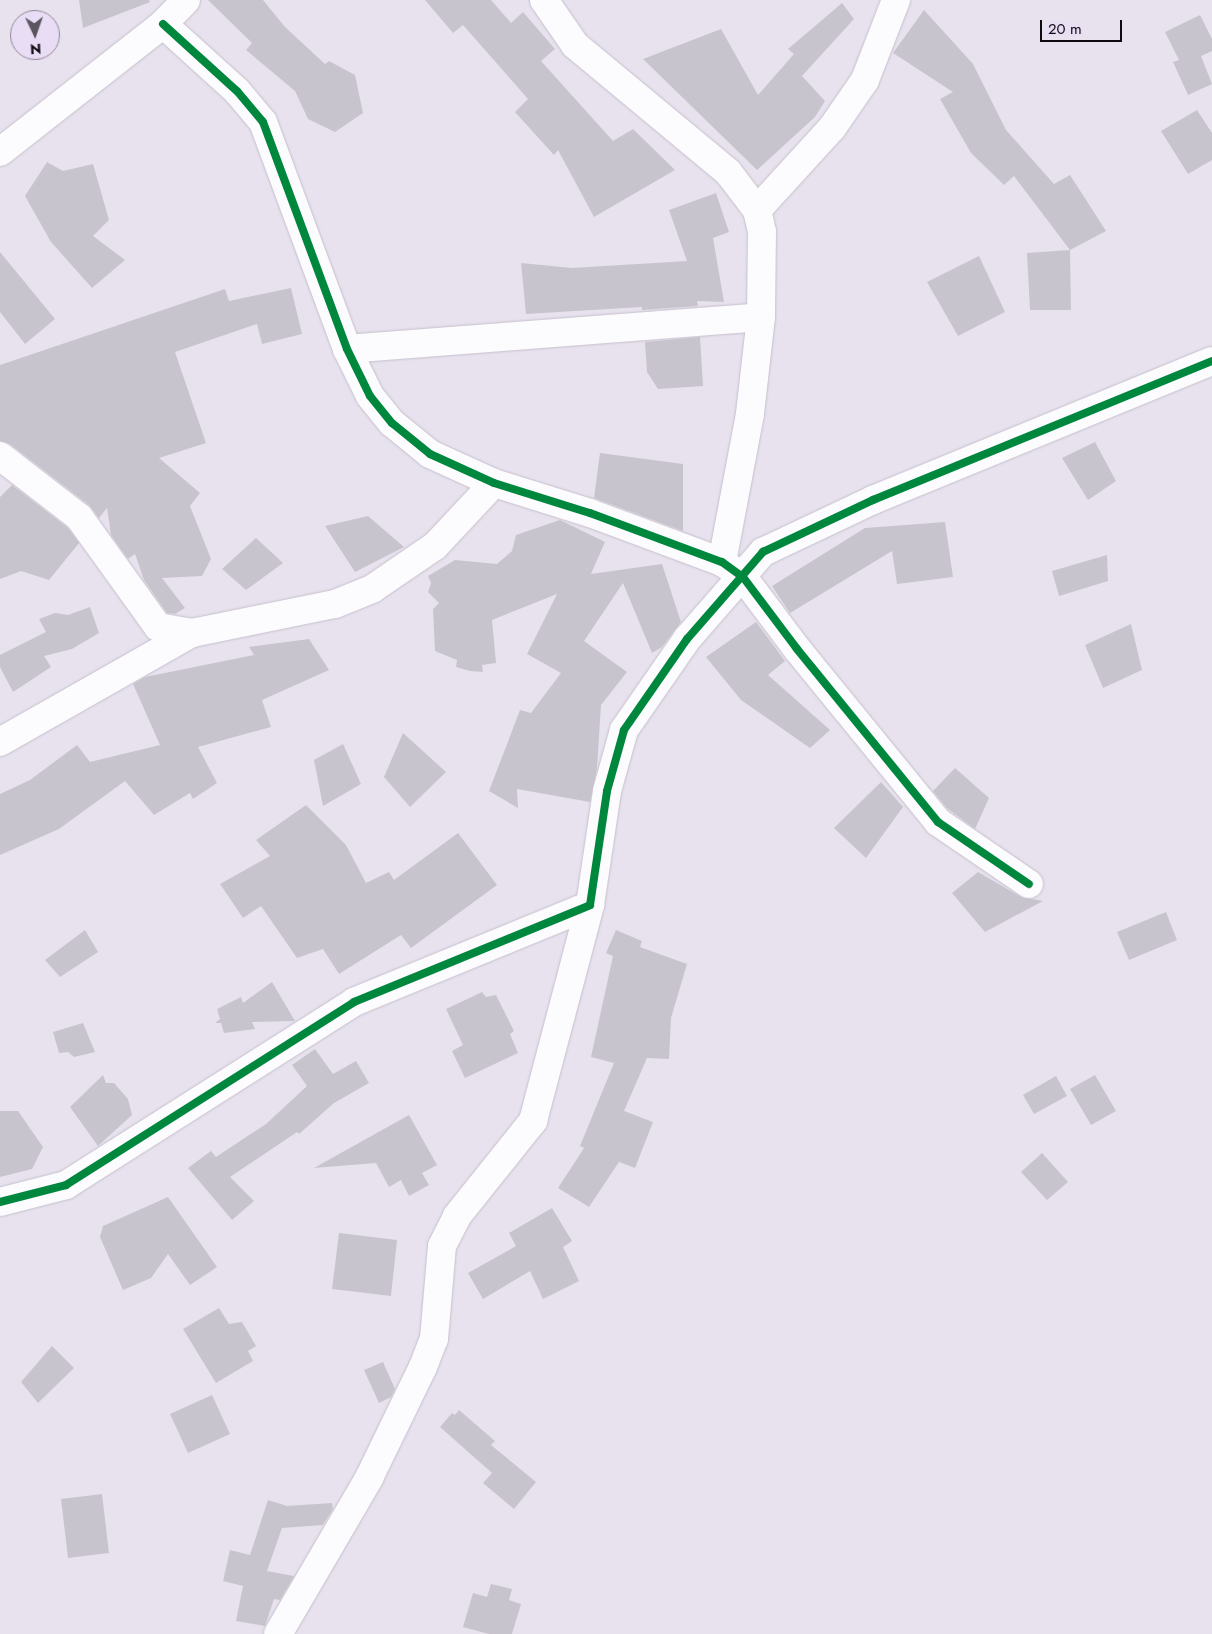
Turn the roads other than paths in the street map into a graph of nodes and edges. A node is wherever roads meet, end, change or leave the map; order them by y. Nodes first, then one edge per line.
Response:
1 (186, 0) edge
2 (544, 0) edge
3 (896, 0) edge
4 (163, 24) junction
5 (0, 152) edge
6 (757, 210) junction
7 (761, 317) junction
8 (346, 349) junction
9 (1212, 361) edge
10 (0, 456) edge
11 (494, 483) junction
12 (732, 570) junction
13 (192, 633) junction
14 (0, 742) edge
15 (1029, 884) dead end
16 (590, 905) junction
17 (0, 1202) edge
18 (278, 1634) edge

1 - 4 street
2 - 6 street
3 - 6 street
4 - 5 street
4 - 8 street
6 - 7 street
7 - 8 street
7 - 12 street
8 - 11 street
9 - 12 street
10 - 13 street
11 - 12 street
11 - 13 street
12 - 15 street
12 - 16 street
13 - 14 street
16 - 17 street
16 - 18 street

